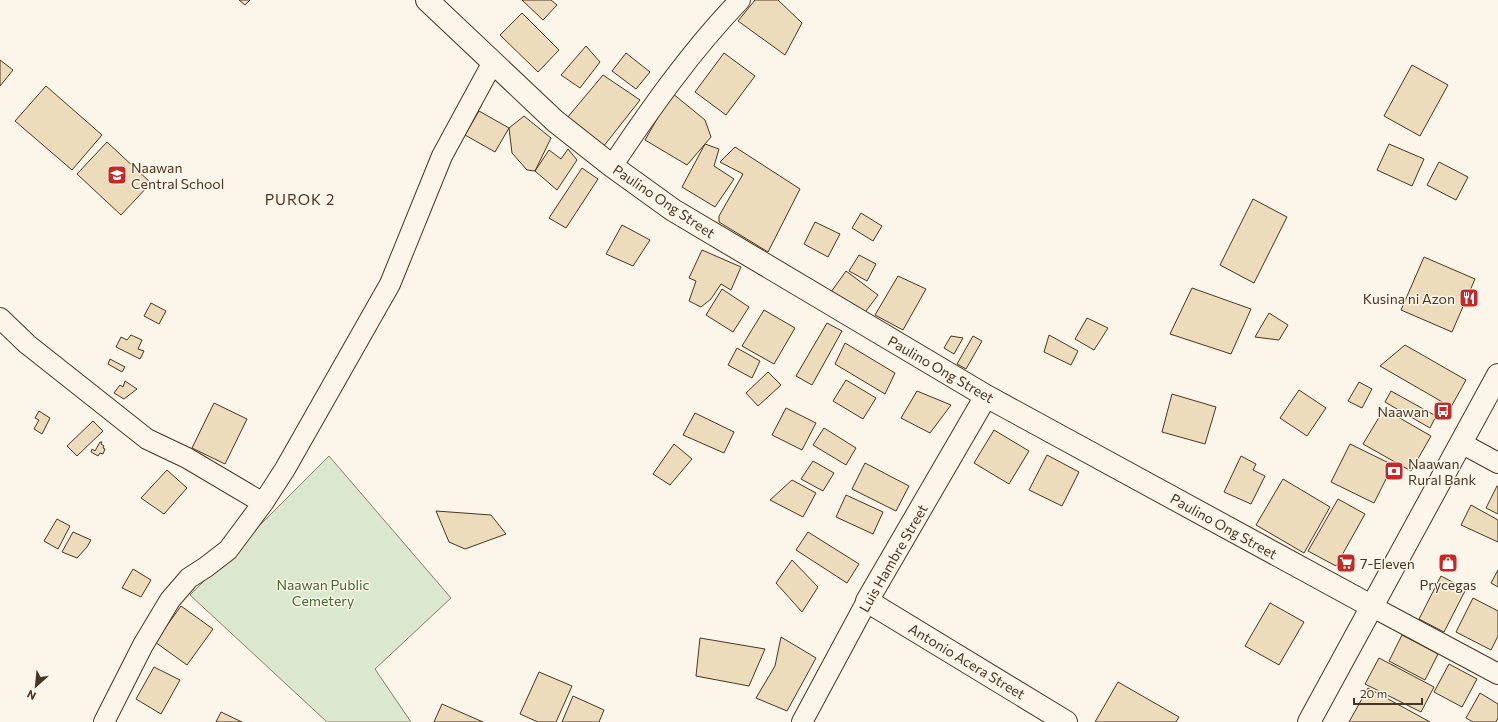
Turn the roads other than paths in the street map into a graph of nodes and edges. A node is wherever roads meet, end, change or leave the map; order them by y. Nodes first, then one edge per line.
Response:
1 (427, 0) edge
2 (740, 0) edge
3 (493, 62) junction
4 (612, 166) junction
5 (0, 318) edge
6 (1498, 375) edge
7 (986, 396) junction
8 (1461, 443) junction
9 (1498, 463) edge
10 (263, 503) junction
11 (868, 601) junction
12 (1371, 606) junction
13 (1498, 674) edge
14 (104, 722) edge
15 (802, 722) edge
16 (1066, 722) edge
17 (1309, 722) edge

1 - 3 main road, Paulino Ong Street
2 - 4 street
3 - 4 main road, Paulino Ong Street
3 - 10 street
4 - 7 main road, Paulino Ong Street
5 - 10 street
6 - 8 main road
7 - 11 main road, Luis Hambre Street
7 - 12 main road, Paulino Ong Street
8 - 9 street
8 - 12 main road
10 - 14 street
11 - 15 street, Luis Hambre Street
11 - 16 main road, Antonio Acera Street
12 - 13 street, Paulino Ong Street
12 - 17 main road

